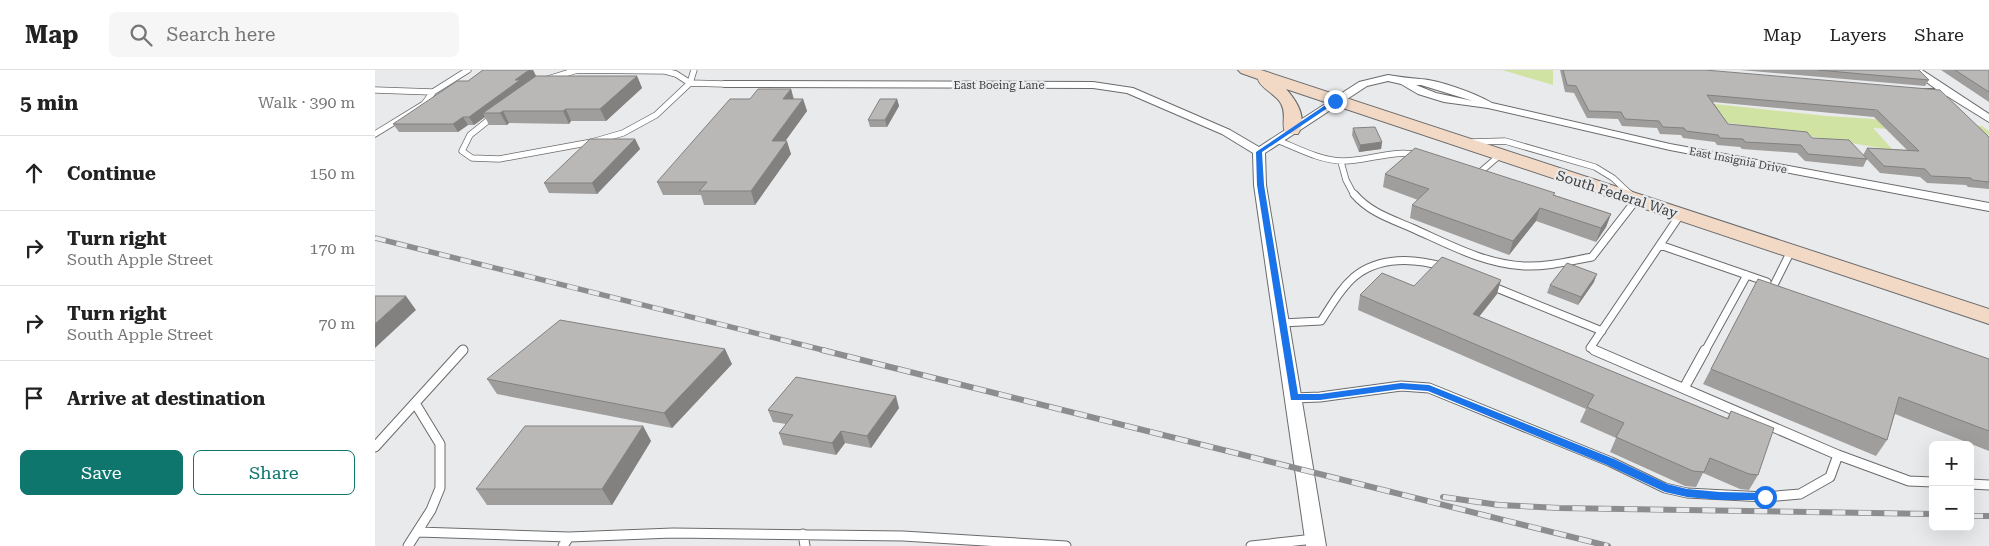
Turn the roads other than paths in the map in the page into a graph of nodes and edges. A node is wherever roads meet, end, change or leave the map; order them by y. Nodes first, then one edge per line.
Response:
1 (468, 70) edge
2 (665, 70) edge
3 (694, 70) edge
4 (1245, 70) edge
5 (1915, 70) edge
6 (544, 82) edge
7 (690, 83) junction
8 (724, 84) joint
9 (1908, 89) edge
10 (375, 90) edge
11 (433, 92) junction
12 (1949, 93) junction
13 (1335, 101) junction
14 (501, 110) edge
15 (1989, 119) edge
16 (1292, 130) junction
17 (375, 134) edge
18 (1277, 140) junction
19 (1461, 142) junction
20 (1259, 152) junction
21 (1423, 156) edge
22 (1500, 156) junction
23 (1341, 162) junction
24 (1469, 171) edge
25 (1478, 174) junction
26 (1487, 178) edge
27 (1636, 200) junction
28 (1989, 207) edge
29 (1681, 215) junction
30 (1610, 218) edge
31 (1619, 221) junction
32 (1660, 245) junction
33 (1791, 251) junction
34 (1449, 269) edge
35 (1747, 275) junction
36 (1483, 283) edge
37 (1774, 285) junction
38 (1783, 288) edge
39 (1989, 316) edge
40 (1282, 323) junction
41 (1602, 331) junction
42 (463, 350) dead end
43 (1684, 388) junction
44 (1294, 398) junction
45 (415, 403) junction
46 (375, 447) edge
47 (1838, 455) junction
48 (1929, 482) edge
49 (1974, 484) edge
50 (1989, 485) edge
51 (418, 532) junction
52 (803, 534) junction
53 (569, 537) junction
54 (1316, 542) edge
55 (407, 546) edge
56 (563, 546) edge
57 (805, 546) edge
58 (1066, 546) edge
59 (1251, 546) edge

1 - 11 lane
2 - 6 lane
2 - 7 lane
3 - 7 lane
4 - 13 main road, South Federal Way
4 - 16 main road
5 - 12 street
7 - 8 lane
7 - 14 lane
8 - 20 street, East Boeing Lane
9 - 12 street
10 - 11 lane
11 - 17 lane
12 - 15 street
13 - 16 street, East Insignia Drive
13 - 19 main road, South Federal Way
13 - 28 street, East Insignia Drive
16 - 18 street, East Insignia Drive
18 - 20 street, East Insignia Drive
18 - 23 lane
19 - 22 main road, South Federal Way
19 - 27 lane
20 - 40 street
21 - 23 lane
22 - 25 lane
22 - 27 main road, South Federal Way
23 - 31 lane
24 - 25 lane
25 - 26 lane
27 - 29 main road, South Federal Way
27 - 31 lane
29 - 32 lane
29 - 33 main road, South Federal Way
30 - 31 lane
32 - 35 lane
32 - 41 lane
33 - 37 lane
33 - 39 main road, South Federal Way
34 - 40 lane
35 - 37 lane
35 - 43 lane
36 - 41 lane
37 - 38 lane
40 - 44 street
41 - 43 lane
42 - 45 lane
43 - 47 lane
44 - 47 lane
44 - 54 street
45 - 46 lane
45 - 51 lane
47 - 48 lane
49 - 50 lane
51 - 53 lane
51 - 55 lane
52 - 53 lane
52 - 57 lane
52 - 58 lane
53 - 56 lane
54 - 59 lane

